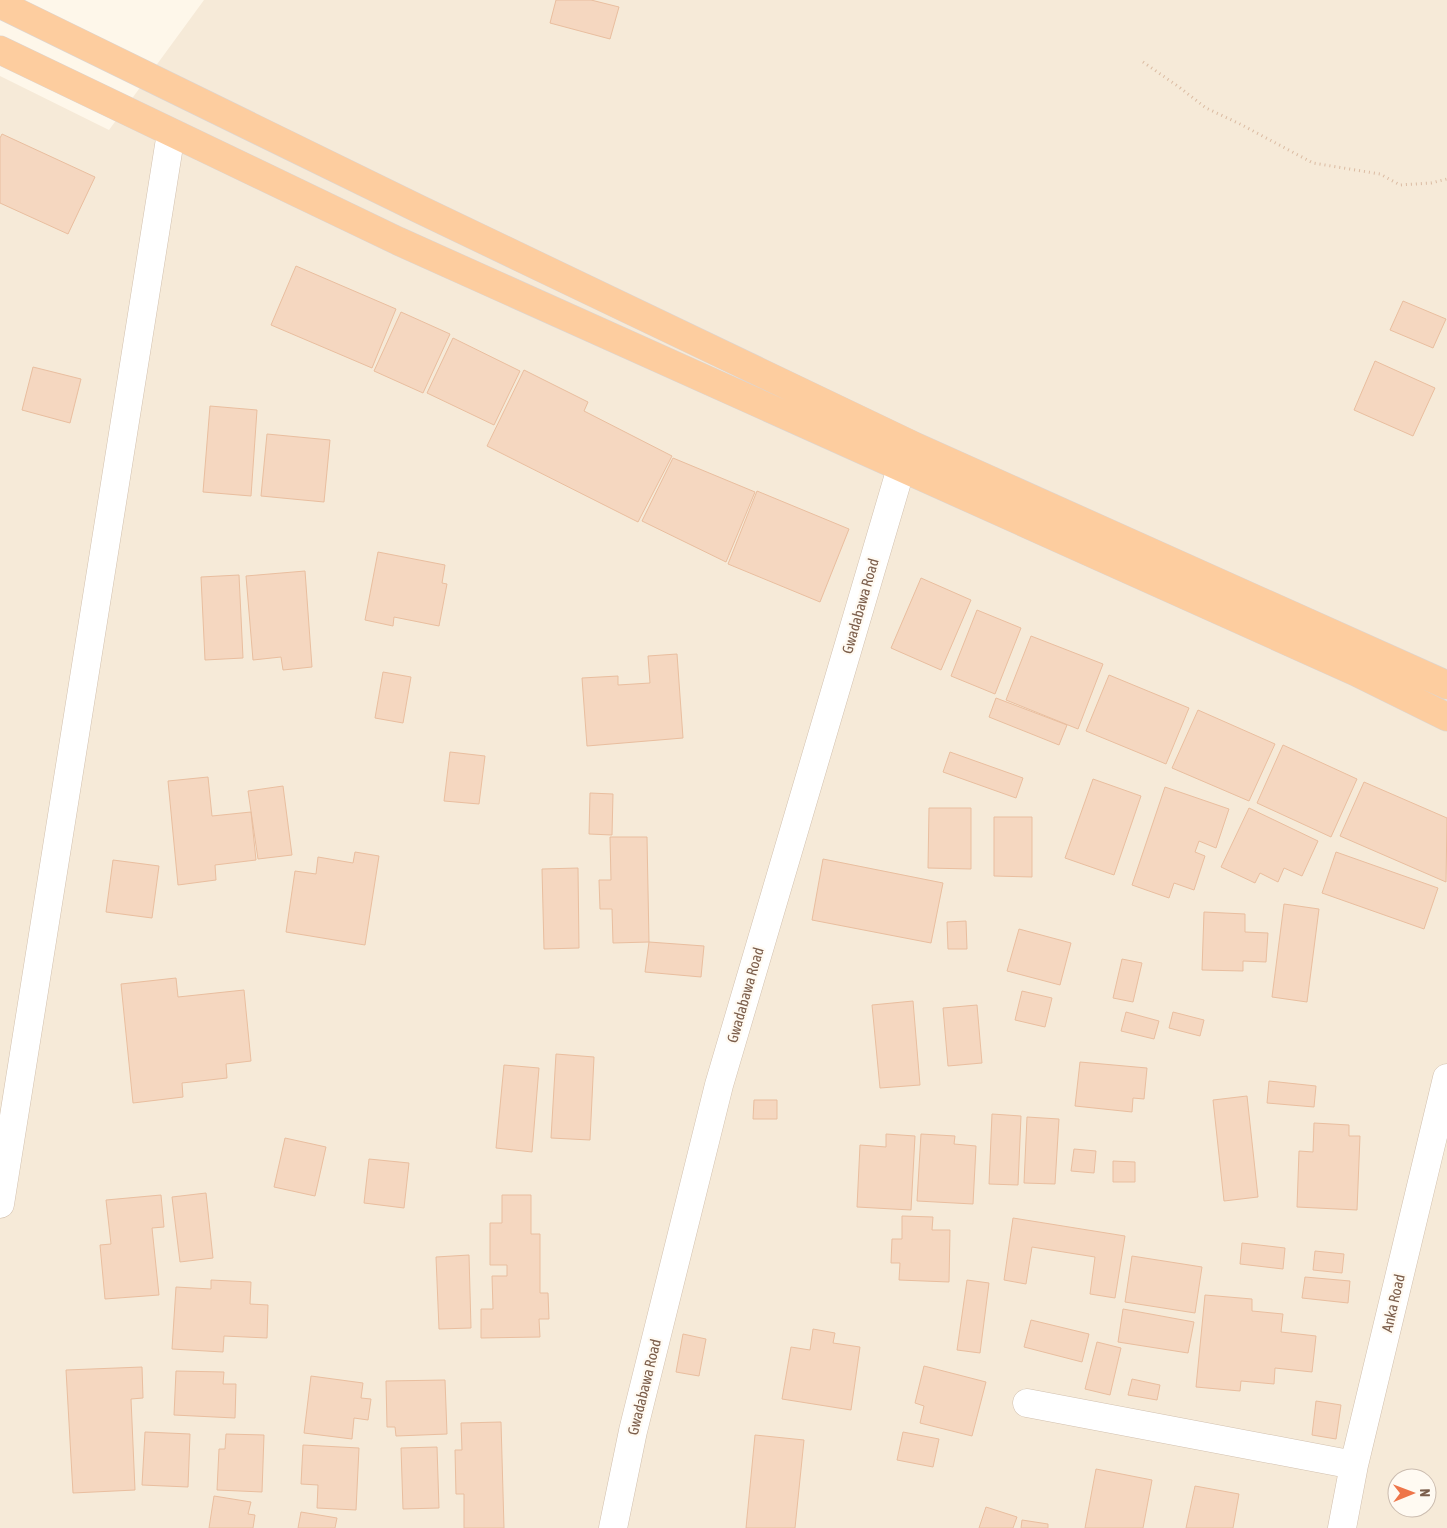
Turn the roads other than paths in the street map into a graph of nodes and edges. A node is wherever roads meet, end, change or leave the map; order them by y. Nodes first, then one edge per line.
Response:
1 (0, 4) edge
2 (0, 50) edge
3 (171, 133) junction
4 (902, 468) junction
5 (1447, 684) edge
6 (1447, 718) edge
7 (1447, 1078) edge
8 (0, 1204) edge
9 (1027, 1403) dead end
10 (1354, 1465) junction
11 (613, 1528) edge
12 (1342, 1528) edge

1 - 5 highway
2 - 3 highway
3 - 4 highway
3 - 8 street
4 - 6 highway
4 - 11 street, Gwadabawa Road
7 - 10 street, Anka Road
9 - 10 street
10 - 12 street, Anka Road

